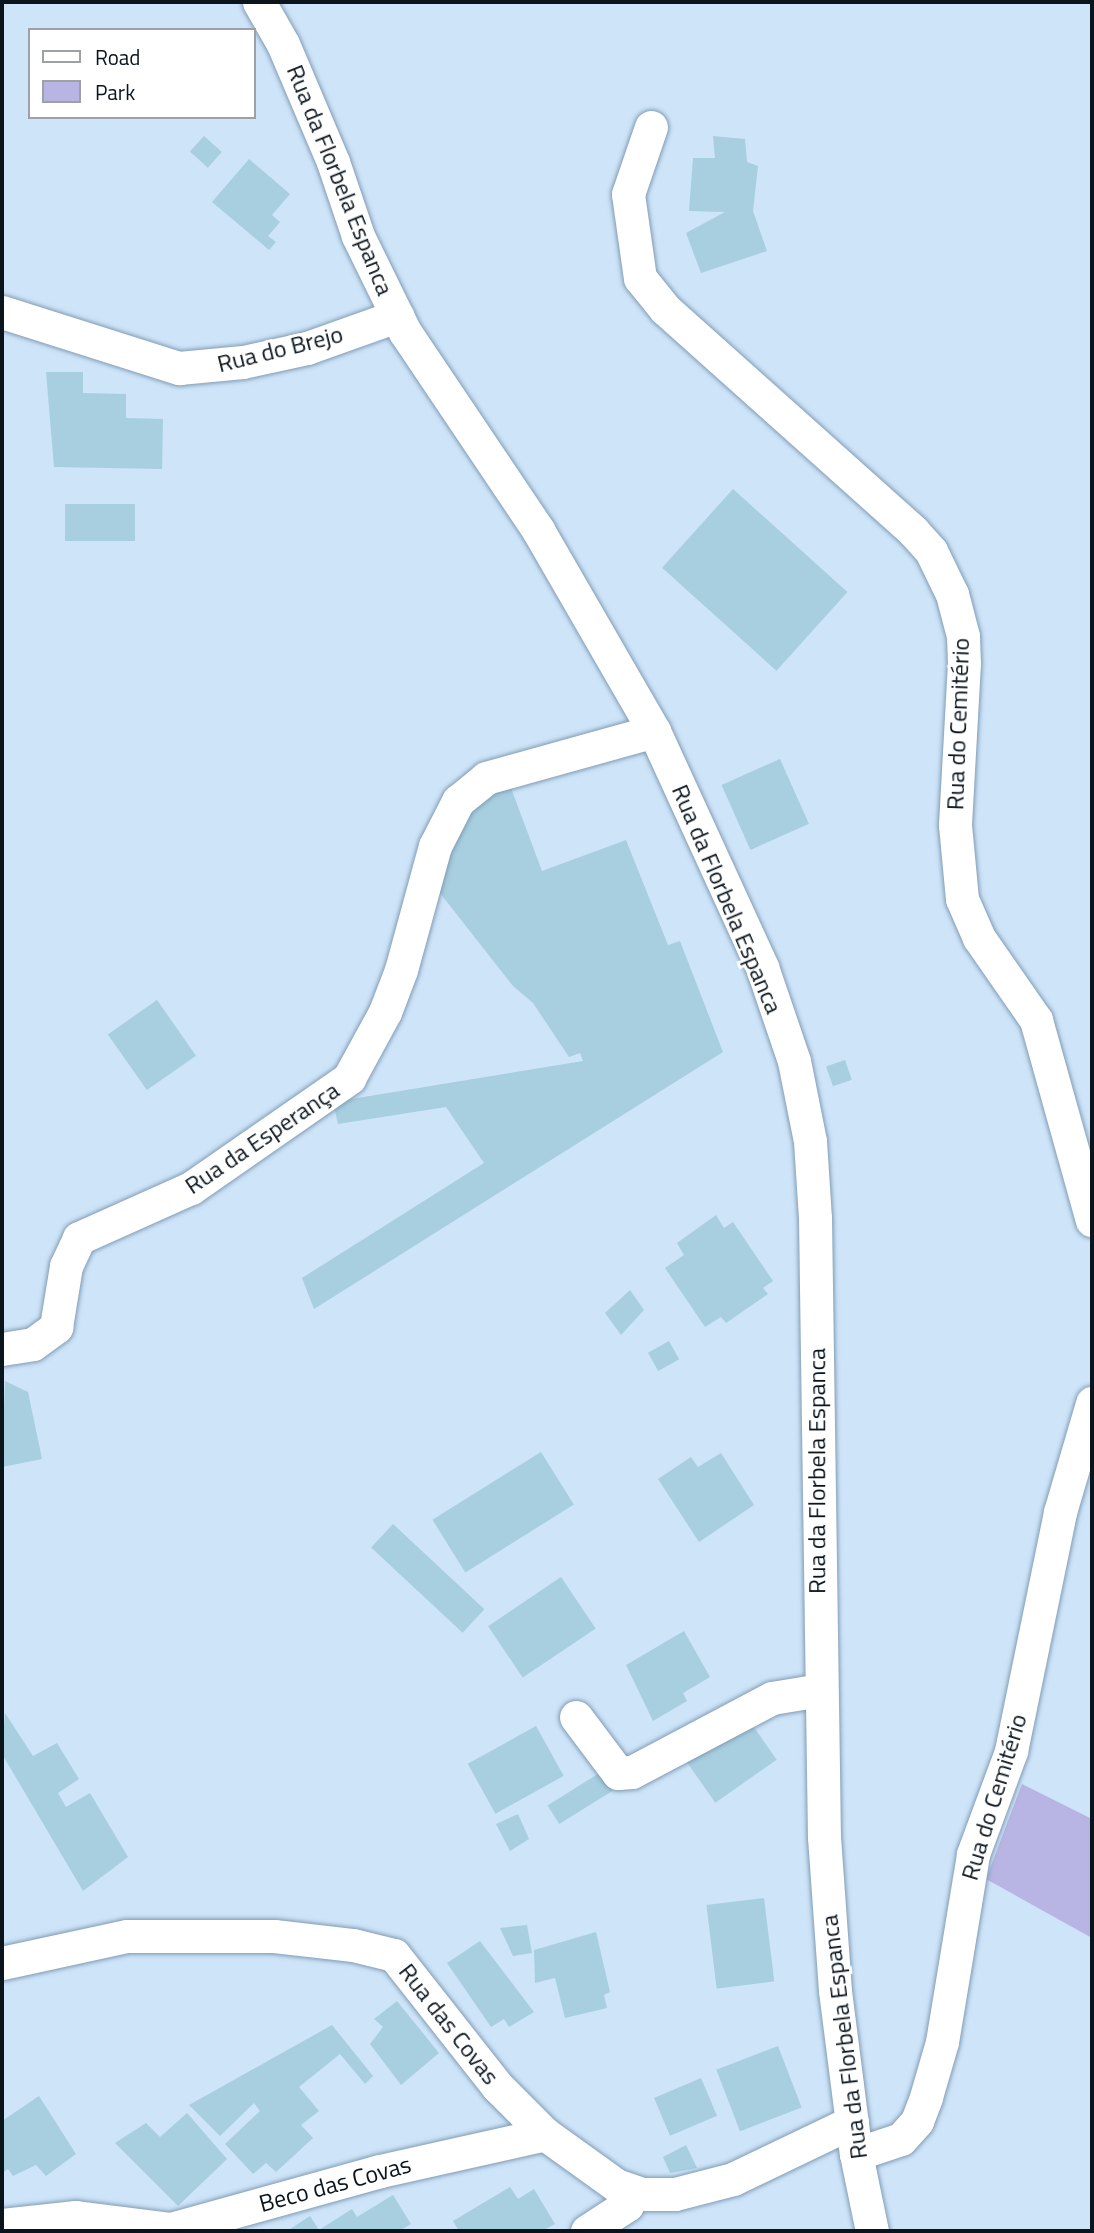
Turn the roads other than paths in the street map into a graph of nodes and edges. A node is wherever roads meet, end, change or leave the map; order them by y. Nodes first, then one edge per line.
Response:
1 (259, 2) edge
2 (651, 127) dead end
3 (2, 312) edge
4 (397, 316) junction
5 (654, 731) junction
6 (1092, 1220) edge
7 (2, 1349) edge
8 (1092, 1403) edge
9 (820, 1690) junction
10 (576, 1717) dead end
11 (2, 1963) edge
12 (545, 2134) junction
13 (854, 2138) junction
14 (630, 2190) junction
15 (2, 2225) edge
16 (587, 2231) edge
17 (872, 2231) edge

1 - 4 street, Rua da Florbela Espanca
2 - 6 street, Rua do Cemitério
3 - 4 street, Rua do Brejo
4 - 5 street, Rua da Florbela Espanca
5 - 7 street, Rua da Esperança
5 - 9 street, Rua da Florbela Espanca
8 - 13 street, Rua do Cemitério
9 - 10 street
9 - 13 street, Rua da Florbela Espanca
11 - 12 street, Rua das Covas
12 - 14 street, Rua das Covas
12 - 15 street, Beco das Covas
13 - 14 street, Rua das Covas
13 - 17 street, Rua da Florbela Espanca
14 - 16 street

